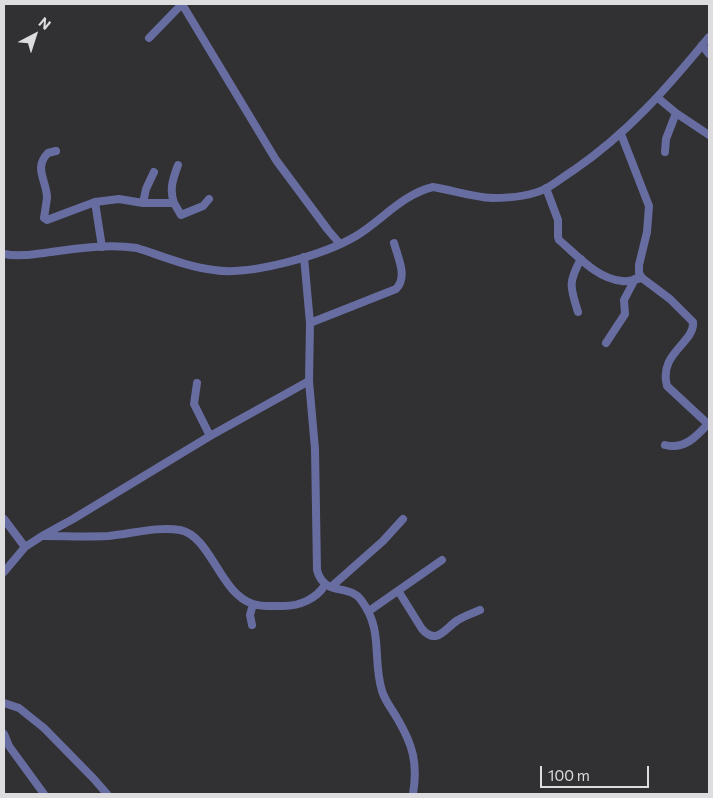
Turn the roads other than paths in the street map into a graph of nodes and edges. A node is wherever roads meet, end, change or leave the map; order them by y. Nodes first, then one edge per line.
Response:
1 (182, 4) edge
2 (709, 37) edge
3 (149, 38) dead end
4 (702, 45) junction
5 (709, 54) edge
6 (658, 98) junction
7 (676, 113) junction
8 (621, 134) junction
9 (709, 135) edge
10 (56, 151) dead end
11 (665, 152) dead end
12 (178, 165) dead end
13 (154, 172) dead end
14 (546, 188) junction
15 (209, 199) dead end
16 (95, 202) junction
17 (143, 203) junction
18 (174, 203) junction
19 (394, 243) dead end
20 (340, 244) junction
21 (102, 247) junction
22 (4, 254) edge
23 (304, 257) junction
24 (581, 259) junction
25 (638, 279) junction
26 (578, 312) dead end
27 (310, 323) junction
28 (606, 343) dead end
29 (309, 381) junction
30 (197, 383) dead end
31 (709, 424) edge
32 (210, 436) junction
33 (665, 444) dead end
34 (4, 519) edge
35 (403, 520) dead end
36 (42, 536) junction
37 (25, 547) junction
38 (442, 560) dead end
39 (4, 572) edge
40 (328, 586) junction
41 (399, 592) junction
42 (253, 604) junction
43 (480, 610) dead end
44 (369, 611) junction
45 (252, 625) dead end
46 (4, 703) edge
47 (4, 734) edge
48 (44, 794) edge
49 (107, 794) edge
50 (413, 794) edge

1 - 3 street
1 - 20 street
2 - 4 street
4 - 5 street
4 - 6 street
6 - 7 street
6 - 8 street
7 - 9 street
7 - 11 street
8 - 14 street
8 - 25 street
10 - 16 street
12 - 18 street
13 - 17 street
14 - 20 street
14 - 24 street
15 - 18 street
16 - 17 street
16 - 21 street
17 - 18 street
19 - 27 street
20 - 23 street
21 - 22 street
21 - 23 street
23 - 27 street
24 - 25 street
24 - 26 street
25 - 28 street
25 - 31 street
27 - 29 street
29 - 32 street
29 - 40 street
30 - 32 street
31 - 33 street
32 - 36 street
34 - 37 street
35 - 40 street
36 - 37 street
36 - 42 street
37 - 39 street
38 - 41 street
40 - 42 street
40 - 44 street
41 - 43 street
41 - 44 street
42 - 45 street
44 - 50 street
46 - 49 street
47 - 48 street

